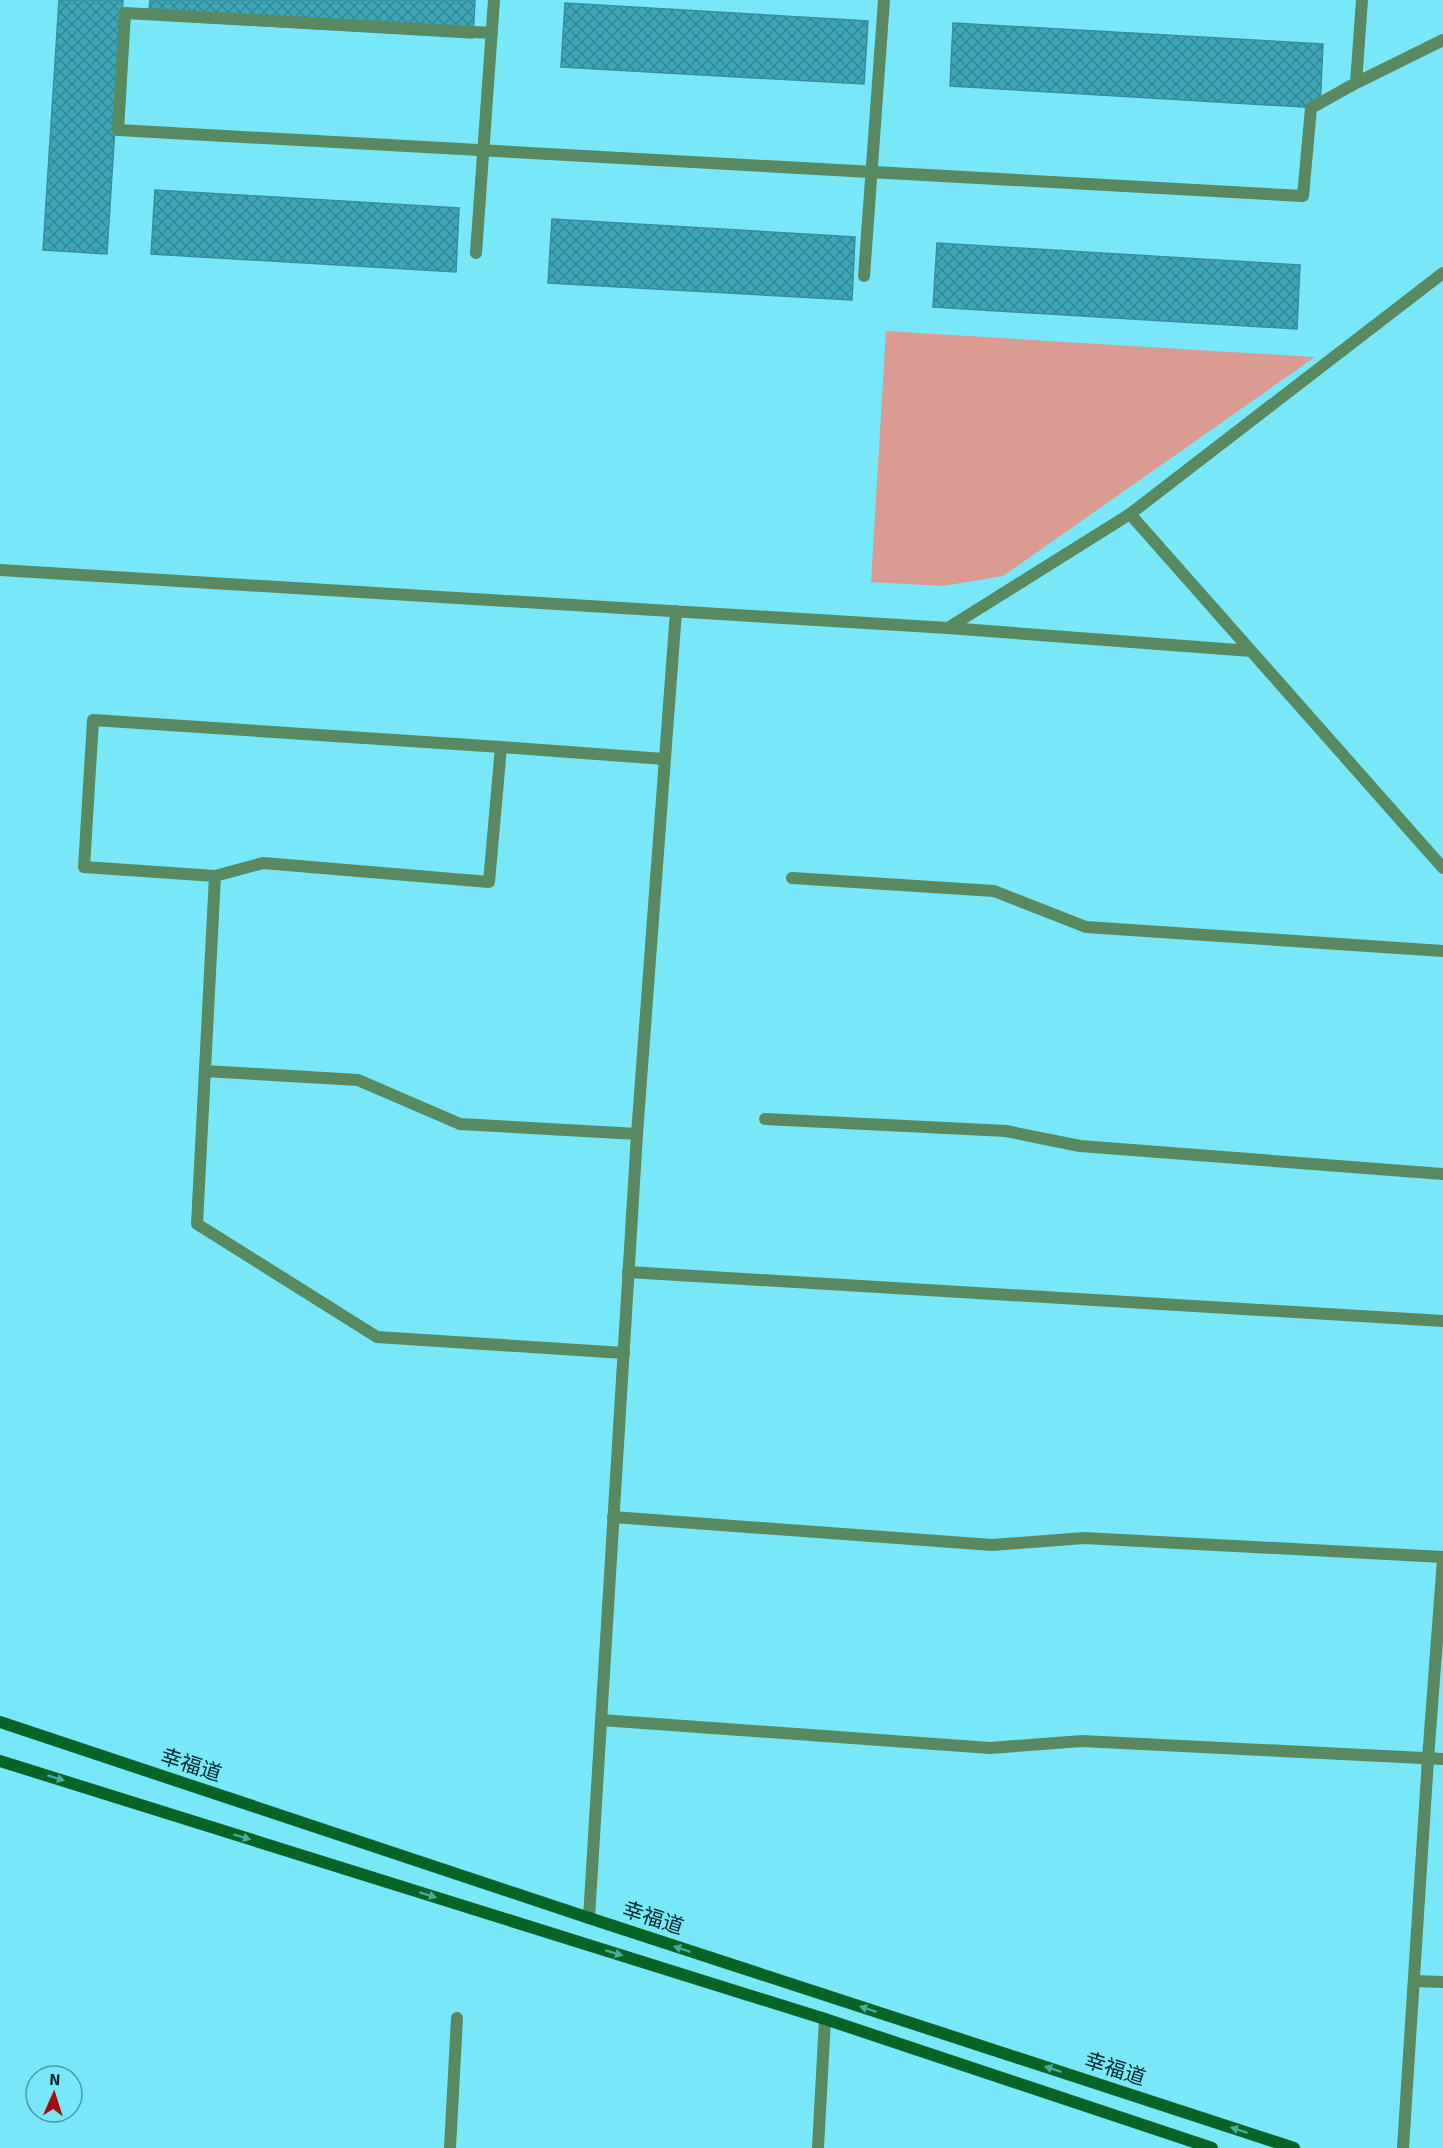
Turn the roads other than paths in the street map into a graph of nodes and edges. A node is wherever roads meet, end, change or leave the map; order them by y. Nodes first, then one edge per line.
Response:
1 (494, 0) edge
2 (884, 0) edge
3 (1362, 0) edge
4 (492, 33) junction
5 (1443, 40) edge
6 (1356, 83) junction
7 (483, 150) junction
8 (872, 172) junction
9 (476, 253) dead end
10 (1443, 273) edge
11 (864, 276) dead end
12 (1130, 514) junction
13 (0, 570) edge
14 (676, 611) junction
15 (948, 628) junction
16 (1251, 651) junction
17 (501, 747) junction
18 (664, 759) junction
19 (1443, 868) edge
20 (215, 876) junction
21 (792, 878) dead end
22 (1443, 951) edge
23 (205, 1071) junction
24 (765, 1119) dead end
25 (637, 1134) junction
26 (1443, 1174) edge
27 (628, 1272) junction
28 (1443, 1321) edge
29 (624, 1353) junction
30 (613, 1517) junction
31 (1443, 1559) edge
32 (601, 1720) junction
33 (0, 1722) edge
34 (1428, 1759) junction
35 (1443, 1759) edge
36 (0, 1761) edge
37 (589, 1918) junction
38 (1414, 1981) junction
39 (1443, 1982) edge
40 (457, 2018) dead end
41 (825, 2019) junction
42 (450, 2148) edge
43 (818, 2148) edge
44 (1212, 2148) edge
45 (1294, 2148) edge
46 (1403, 2148) edge

1 - 4 street
2 - 8 street
3 - 6 street
4 - 7 street
4 - 7 street
5 - 6 street
6 - 8 street
7 - 8 street
7 - 9 street
8 - 11 street
10 - 12 street
12 - 15 street
12 - 16 street
13 - 14 street
14 - 15 street
14 - 18 street
15 - 16 street
16 - 19 street
17 - 18 street
17 - 20 street
17 - 20 street
18 - 25 street
20 - 23 street
21 - 22 street
23 - 25 street
23 - 29 street
24 - 26 street
25 - 27 street
27 - 28 street
27 - 29 street
29 - 30 street
30 - 31 street
30 - 32 street
31 - 34 street
32 - 34 street
32 - 37 street
33 - 37 main road, 幸福道
34 - 35 street
34 - 38 street
36 -> 41 main road
45 -> 37 main road, 幸福道
38 - 39 street
38 - 46 street
40 - 42 street
41 - 43 street
41 - 44 main road

